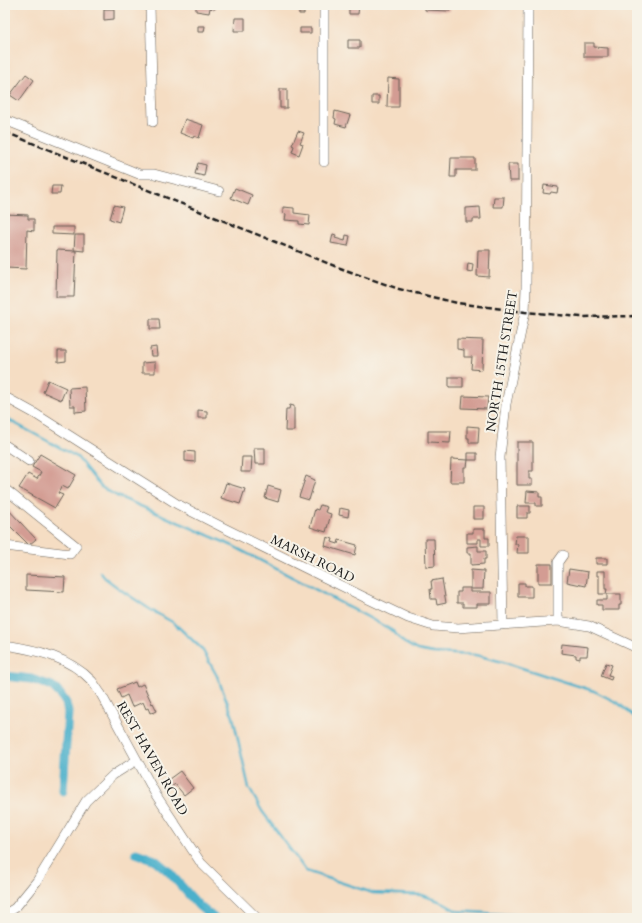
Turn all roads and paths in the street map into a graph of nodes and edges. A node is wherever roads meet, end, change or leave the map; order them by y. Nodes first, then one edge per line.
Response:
1 (150, 5) edge
2 (324, 5) edge
3 (528, 5) edge
4 (5, 120) edge
5 (153, 122) dead end
6 (324, 162) dead end
7 (219, 191) dead end
8 (5, 397) edge
9 (5, 446) edge
10 (29, 461) dead end
11 (5, 489) edge
12 (5, 546) edge
13 (564, 555) dead end
14 (558, 621) junction
15 (503, 625) junction
16 (5, 645) edge
17 (637, 648) edge
18 (137, 760) junction
19 (5, 914) edge
20 (257, 918) edge

1 - 5 street
2 - 6 street
3 - 15 street, NORTH 15TH STREET
4 - 7 street
8 - 15 street, MARSH ROAD
9 - 10 street
11 - 12 street
13 - 14 street
14 - 15 street, MARSH ROAD
14 - 17 street, MARSH ROAD
16 - 18 street, REST HAVEN ROAD
18 - 19 street
18 - 20 street, REST HAVEN ROAD

